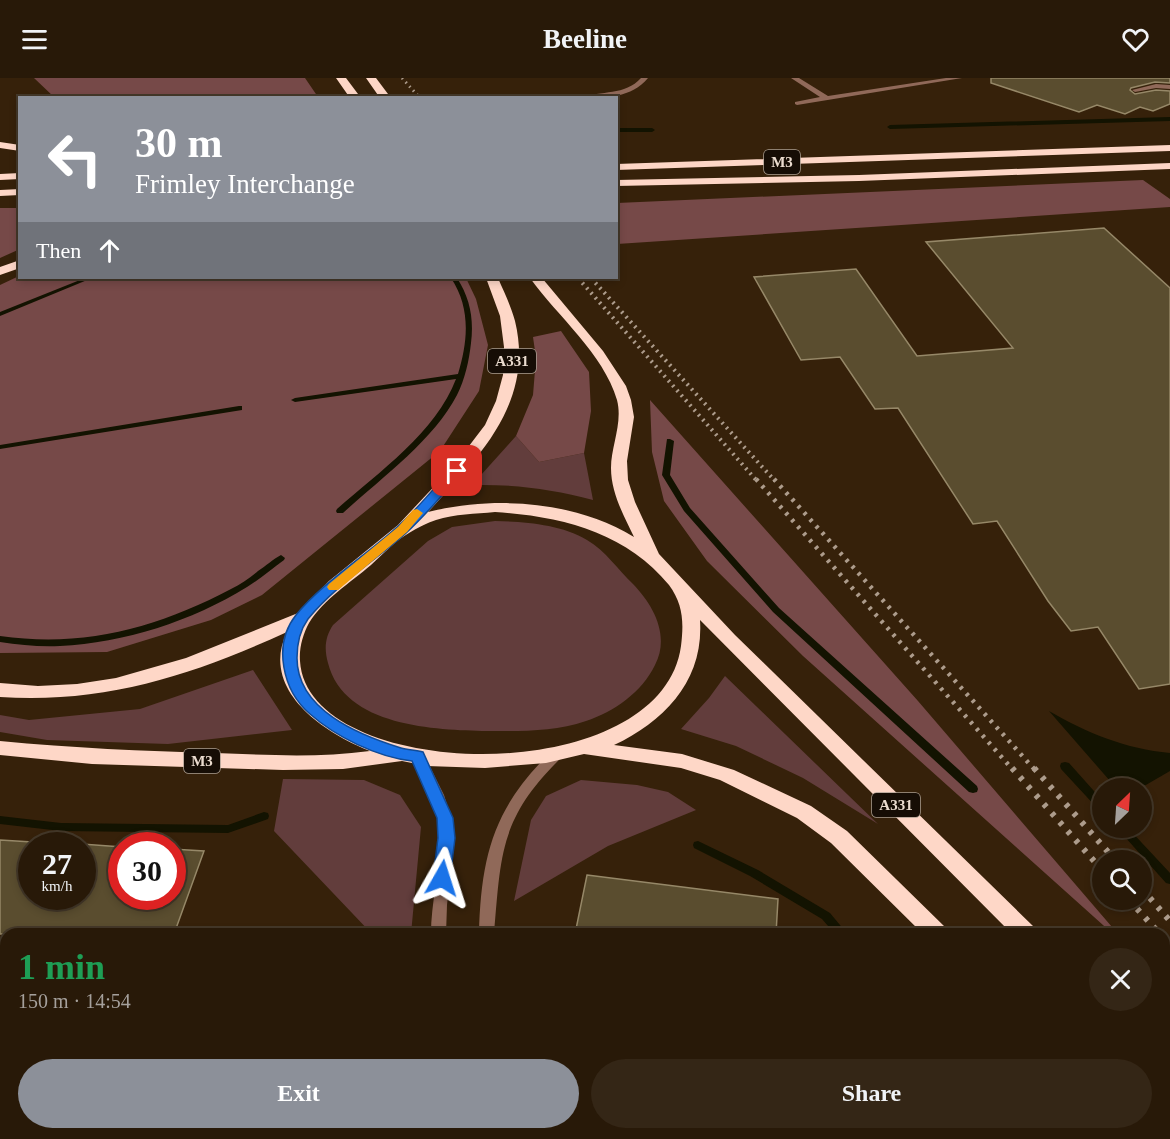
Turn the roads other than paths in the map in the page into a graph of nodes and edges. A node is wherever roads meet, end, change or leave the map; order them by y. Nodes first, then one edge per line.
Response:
1 (341, 78) edge
2 (370, 78) edge
3 (645, 78) edge
4 (794, 78) edge
5 (959, 78) edge
6 (1144, 80) dead end
7 (1156, 86) junction
8 (1170, 87) edge
9 (1135, 90) dead end
10 (354, 96) edge
11 (384, 96) edge
12 (596, 96) edge
13 (826, 98) junction
14 (797, 103) dead end
15 (0, 145) edge
16 (18, 148) edge
17 (1170, 148) edge
18 (618, 156) edge
19 (948, 156) junction
20 (1170, 166) edge
21 (618, 167) edge
22 (18, 176) edge
23 (0, 177) edge
24 (859, 178) junction
25 (618, 183) edge
26 (18, 192) edge
27 (0, 193) edge
28 (618, 193) edge
29 (18, 265) edge
30 (0, 271) edge
31 (492, 279) edge
32 (537, 279) edge
33 (403, 530) junction
34 (651, 555) junction
35 (688, 597) junction
36 (301, 618) junction
37 (0, 690) edge
38 (0, 748) edge
39 (584, 748) junction
40 (558, 753) junction
41 (411, 755) junction
42 (439, 928) edge
43 (487, 928) edge
44 (931, 928) edge
45 (1020, 928) edge

1 - 10 highway
2 - 11 highway
3 - 12 street
4 - 13 street
5 - 13 street
6 - 7 street
7 - 8 street
7 - 9 street
13 - 14 street
15 - 16 highway
17 - 19 highway, M3
18 - 19 highway, M3
19 - 21 highway, M3
20 - 24 highway, M3
22 - 23 highway
24 - 25 highway, M3
24 - 28 highway, M3
26 - 27 highway
29 - 30 highway
31 - 33 highway, A331
32 - 34 highway
33 - 34 highway
33 - 36 highway
34 - 35 highway
35 - 39 highway
35 - 45 highway, A331
36 - 37 highway
36 - 41 highway
38 - 41 highway, M3
39 - 40 highway
39 - 44 highway
40 - 41 highway
40 - 43 street
41 - 42 street

